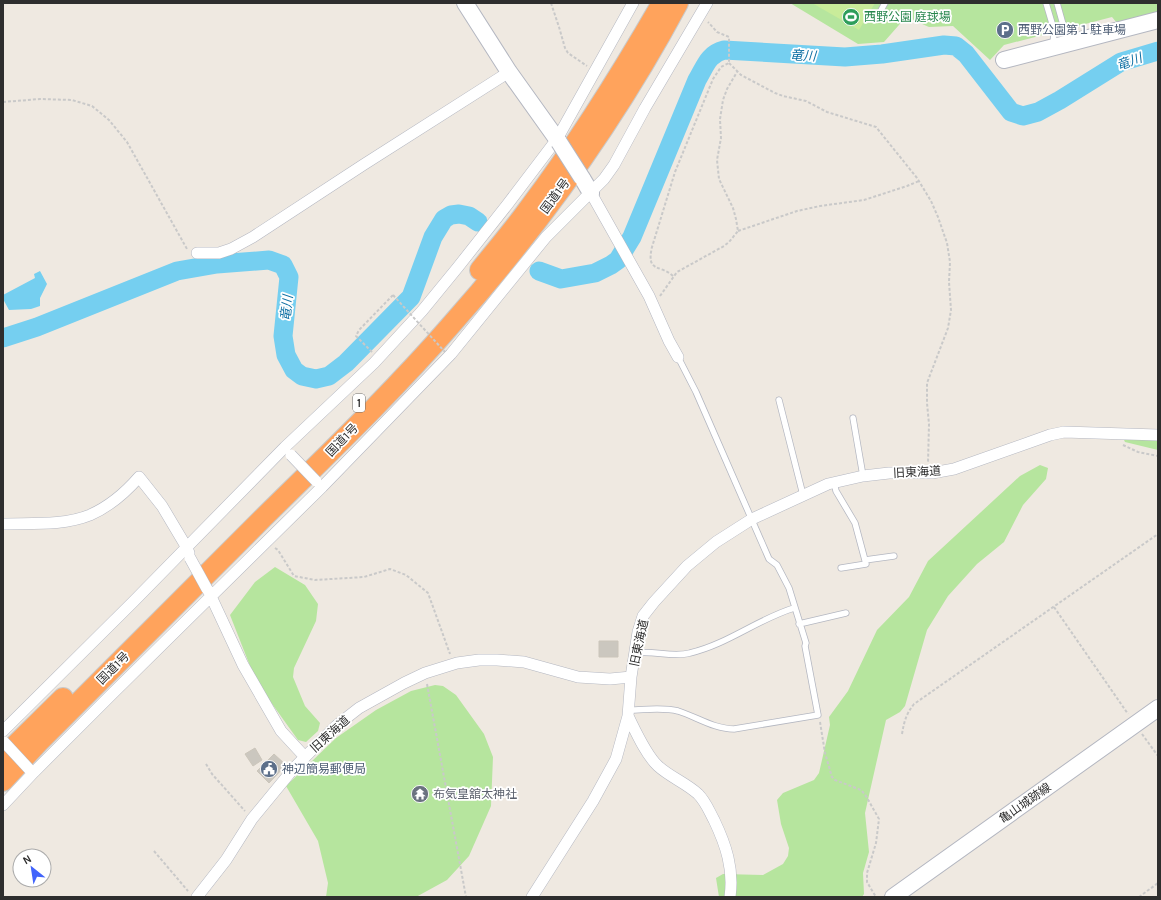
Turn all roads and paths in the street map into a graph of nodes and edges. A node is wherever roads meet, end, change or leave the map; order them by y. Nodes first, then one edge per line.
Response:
1 (465, 3) edge
2 (551, 3) edge
3 (633, 3) edge
4 (649, 3) edge
5 (662, 3) edge
6 (678, 3) edge
7 (885, 3) edge
8 (1046, 3) edge
9 (1057, 3) edge
10 (699, 6) edge
11 (879, 14) dead end
12 (1158, 20) edge
13 (729, 40) junction
14 (1071, 42) junction
15 (1053, 46) junction
16 (728, 56) dead end
17 (1004, 60) dead end
18 (729, 62) junction
19 (509, 72) junction
20 (594, 72) junction
21 (737, 72) junction
22 (3, 102) edge
23 (592, 132) junction
24 (558, 140) junction
25 (919, 181) junction
26 (592, 193) junction
27 (738, 231) junction
28 (197, 253) joint
29 (672, 276) junction
30 (652, 305) junction
31 (445, 352) dead end
32 (373, 353) dead end
33 (678, 357) joint
34 (779, 400) dead end
35 (853, 418) dead end
36 (1158, 435) edge
37 (1118, 444) dead end
38 (288, 451) junction
39 (1158, 456) edge
40 (928, 473) junction
41 (863, 476) junction
42 (834, 482) junction
43 (319, 484) junction
44 (803, 495) junction
45 (752, 519) junction
46 (3, 524) edge
47 (1158, 534) edge
48 (266, 542) junction
49 (188, 553) junction
50 (894, 556) dead end
51 (865, 560) junction
52 (841, 568) dead end
53 (209, 593) junction
54 (1054, 607) junction
55 (794, 608) junction
56 (846, 613) dead end
57 (799, 624) junction
58 (636, 653) junction
59 (456, 663) junction
60 (425, 673) junction
61 (632, 677) junction
62 (1158, 708) edge
63 (628, 713) junction
64 (818, 715) junction
65 (1135, 724) junction
66 (3, 731) edge
67 (902, 734) dead end
68 (3, 741) edge
69 (38, 743) junction
70 (1158, 756) edge
71 (305, 757) junction
72 (3, 758) edge
73 (206, 764) dead end
74 (31, 770) junction
75 (3, 777) edge
76 (3, 781) edge
77 (3, 805) edge
78 (252, 819) junction
79 (154, 851) dead end
80 (1158, 883) edge
81 (193, 894) edge
82 (466, 897) edge
83 (532, 897) edge
84 (730, 897) edge
85 (876, 897) edge
86 (893, 897) edge
87 (1139, 897) edge

1 - 19 street
2 - 20 path
3 - 20 street
4 - 23 highway
5 - 23 highway, 国道1号 / 1
6 - 23 highway, 国道1号 / 1
7 - 11 lane
8 - 15 lane
9 - 14 lane
10 - 13 path
10 - 23 highway
10 - 26 street
12 - 14 street
13 - 16 path
13 - 18 path
14 - 15 street
15 - 17 street
18 - 21 path
18 - 29 path
19 - 24 street
19 - 28 street
20 - 24 street
21 - 25 path
21 - 27 path
22 - 28 path
23 - 69 highway, 国道1号 / 1
23 - 72 highway, 国道1号 / 1
24 - 26 street, bridge
24 - 38 street
25 - 27 path
25 - 40 path
26 - 30 street
26 - 43 street
27 - 29 path
29 - 30 path
30 - 33 street
31 - 32 path, bridge
33 - 45 lane
34 - 44 lane
35 - 41 lane
36 - 40 street, 旧東海道
37 - 39 path
38 - 43 street, bridge
38 - 49 street
40 - 41 street, 旧東海道
41 - 42 street, 旧東海道
42 - 44 street, 旧東海道
42 - 51 lane
43 - 48 street
44 - 45 street, 旧東海道
45 - 55 lane
45 - 58 street, 旧東海道
46 - 49 street
47 - 54 path
48 - 53 street
48 - 59 path
49 - 53 street, bridge
49 - 66 street
50 - 51 lane
51 - 52 lane
53 - 71 street
53 - 74 street
54 - 65 path
54 - 67 path
55 - 57 lane
55 - 58 lane
56 - 57 lane
57 - 64 lane
58 - 61 street, 旧東海道
59 - 60 street, 旧東海道
59 - 61 street, 旧東海道
60 - 71 street, 旧東海道
60 - 82 path
61 - 63 street
62 - 65 street, 亀山城跡線
63 - 64 lane
63 - 83 street
63 - 84 street
64 - 85 path
65 - 70 path
65 - 86 street, 亀山城跡線
68 - 74 street, bridge
69 - 75 highway, 1
69 - 76 highway, 国道1号 / 1
71 - 78 street, 旧東海道
73 - 78 path
74 - 77 street
78 - 81 street, 旧東海道
79 - 81 path
80 - 87 path

